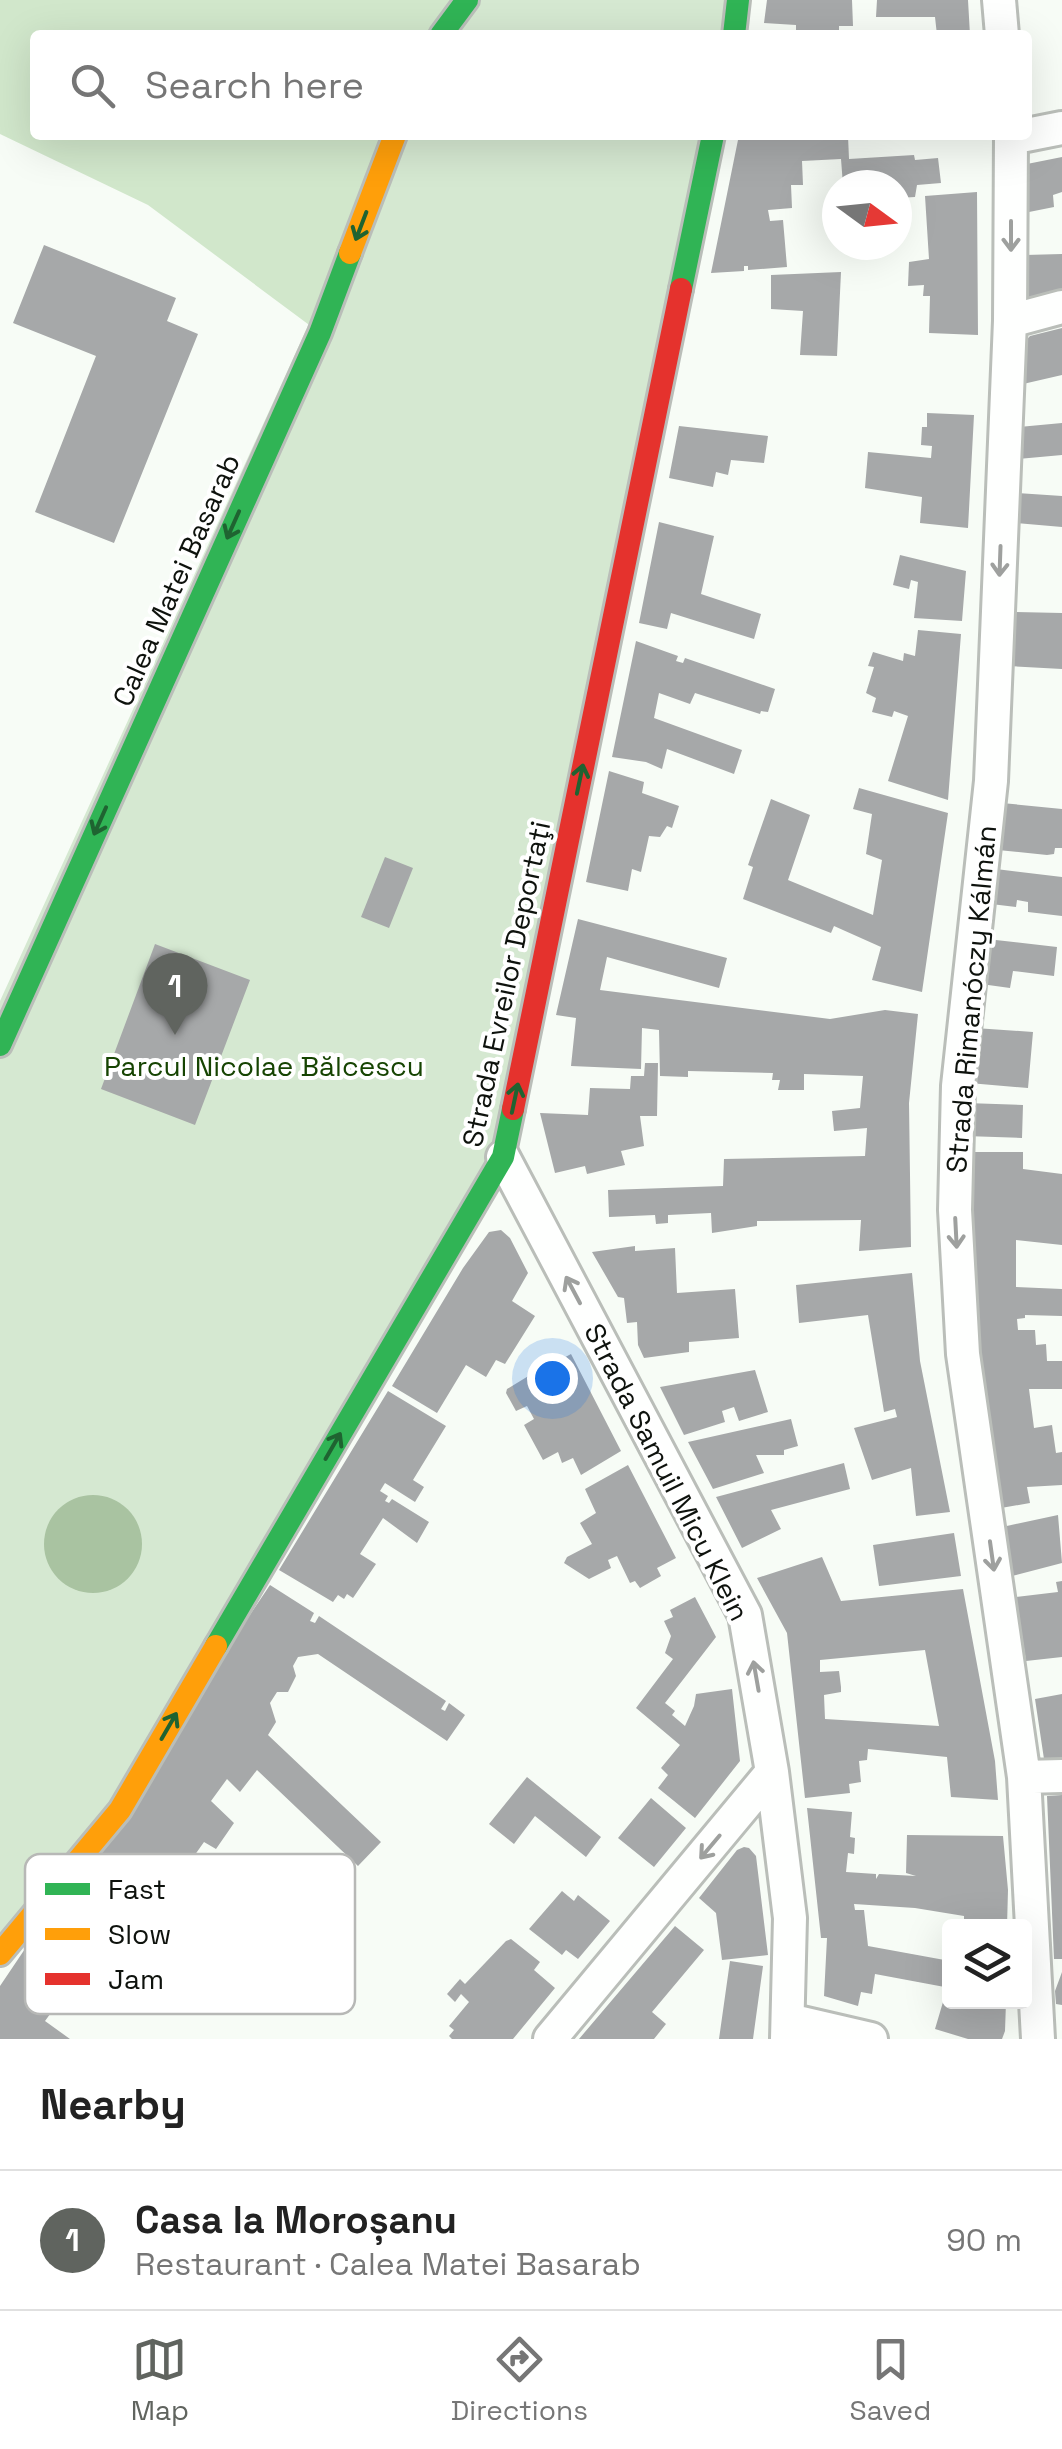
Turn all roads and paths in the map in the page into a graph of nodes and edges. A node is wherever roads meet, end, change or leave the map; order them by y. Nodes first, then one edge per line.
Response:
1 (450, 0) edge
2 (467, 0) edge
3 (738, 0) edge
4 (999, 0) edge
5 (440, 30) edge
6 (442, 30) edge
7 (735, 30) edge
8 (1002, 30) edge
9 (1062, 128) edge
10 (1032, 133) edge
11 (393, 140) edge
12 (713, 140) edge
13 (1011, 140) edge
14 (1062, 306) edge
15 (1010, 321) junction
16 (11, 986) edge
17 (0, 1044) edge
18 (502, 1157) junction
19 (772, 1772) junction
20 (1062, 1776) edge
21 (1024, 1778) junction
22 (83, 1854) edge
23 (25, 1924) edge
24 (0, 1954) edge
25 (788, 2029) edge
26 (550, 2039) edge
27 (870, 2039) edge
28 (1038, 2039) edge

1 - 5 street
2 - 6 main road
3 - 7 main road
4 - 8 street
9 - 10 street
11 -> 16 main road, Calea Matei Basarab
18 -> 12 main road, Strada Evreilor Deportaţi
13 -> 15 street, Strada Rimanóczy Kálmán
14 - 15 street
15 -> 21 street, Strada Rimanóczy Kálmán
16 - 17 main road, Calea Matei Basarab
19 -> 18 street, Strada Samuil Micu Klein
22 -> 18 main road, Strada Evreilor Deportaţi
19 - 25 street, Strada Samuil Micu Klein
19 -> 26 street
20 - 21 street
21 - 28 street, Strada Rimanóczy Kálmán
24 -> 23 main road, Strada Evreilor Deportaţi
25 - 27 street, Strada Samuil Micu Klein

